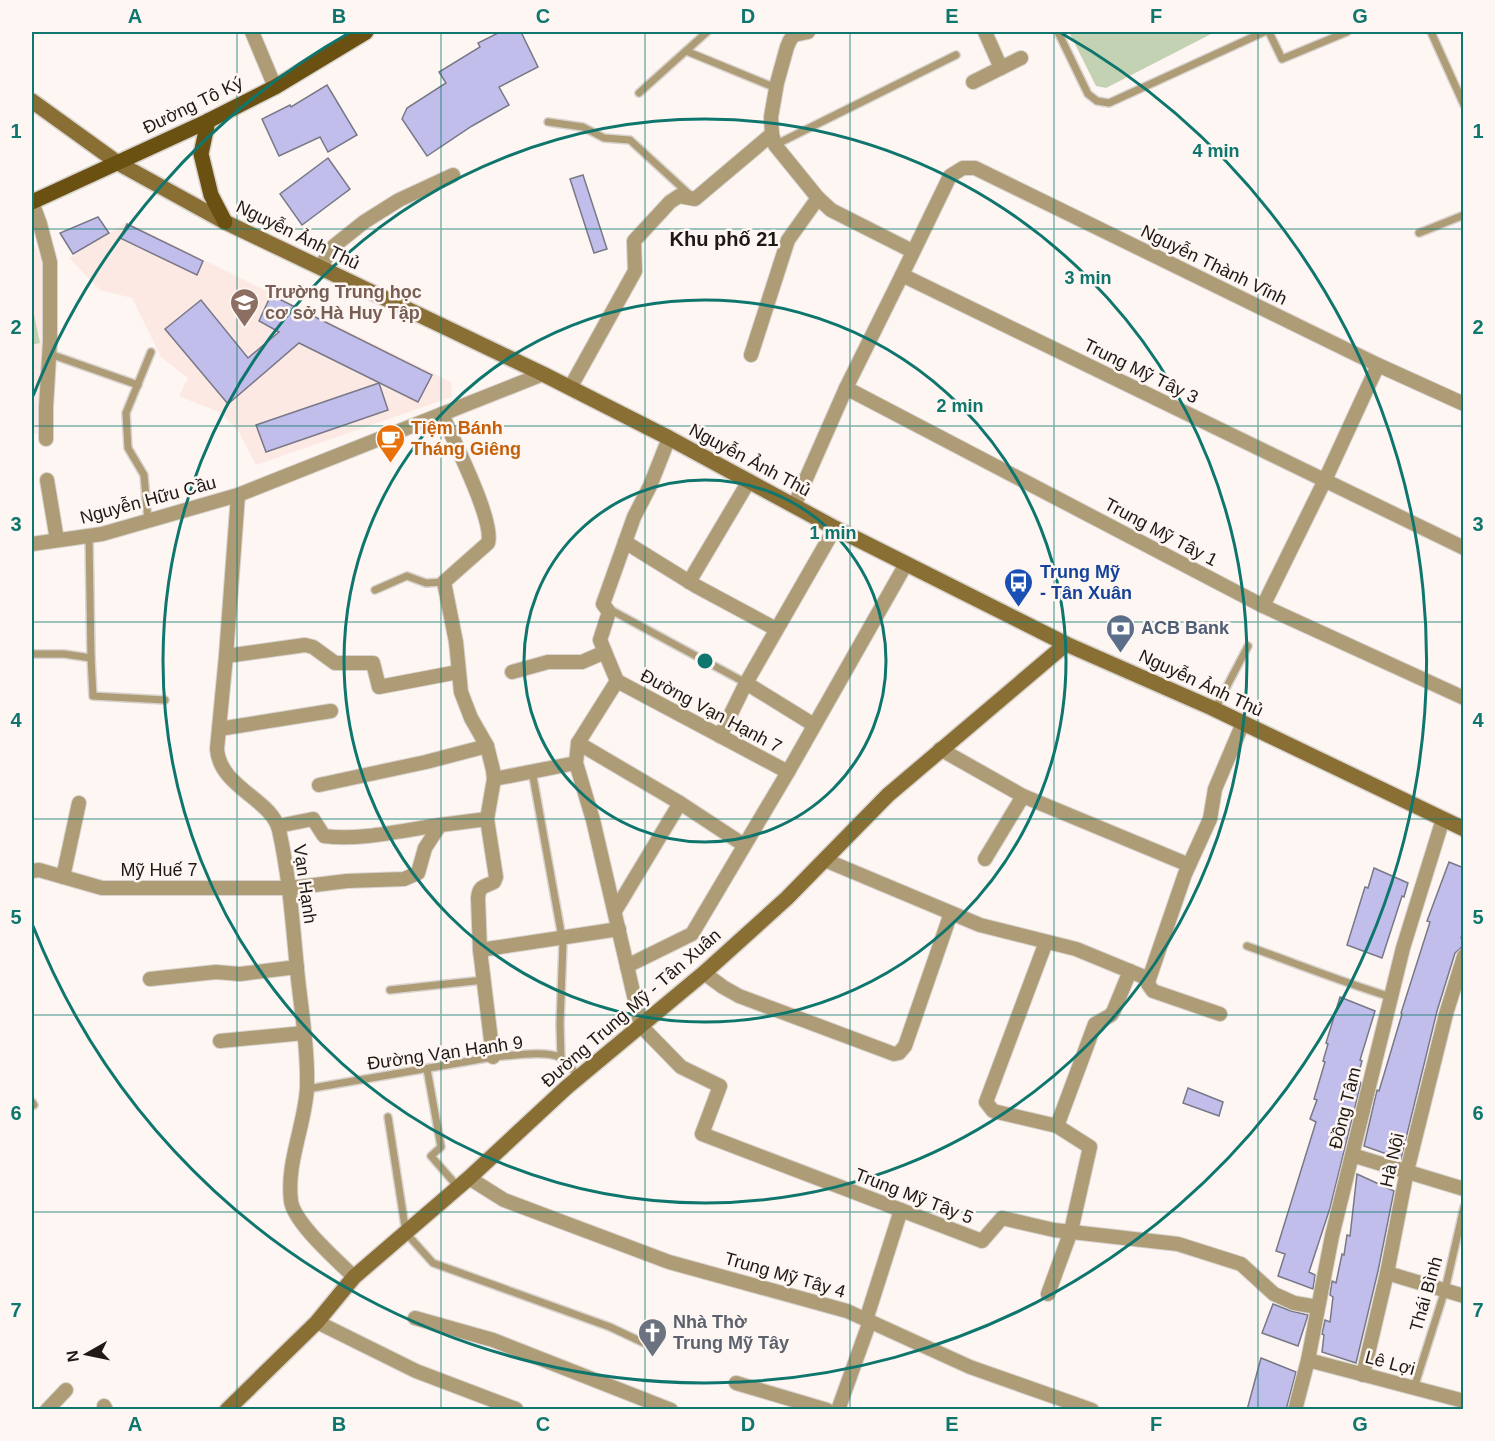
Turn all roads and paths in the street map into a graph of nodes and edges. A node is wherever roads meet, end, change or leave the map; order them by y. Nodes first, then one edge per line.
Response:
1 (252, 32) edge
2 (366, 32) edge
3 (707, 32) edge
4 (985, 32) edge
5 (1058, 32) edge
6 (1266, 32) edge
7 (1347, 32) edge
8 (1431, 32) edge
9 (798, 33) edge
10 (686, 51) junction
11 (956, 55) dead end
12 (1021, 58) dead end
13 (1001, 68) junction
14 (973, 82) dead end
15 (275, 87) junction
16 (776, 88) junction
17 (639, 93) dead end
18 (32, 101) edge
19 (1464, 105) edge
20 (208, 121) junction
21 (548, 122) dead end
22 (773, 140) junction
23 (118, 163) junction
24 (453, 175) dead end
25 (818, 198) junction
26 (695, 199) junction
27 (32, 202) edge
28 (1464, 215) edge
29 (225, 222) junction
30 (1419, 233) dead end
31 (912, 251) junction
32 (320, 267) junction
33 (902, 275) junction
34 (151, 352) dead end
35 (49, 353) junction
36 (751, 355) dead end
37 (1378, 365) junction
38 (543, 374) junction
39 (138, 385) junction
40 (570, 388) junction
41 (846, 388) junction
42 (1464, 404) edge
43 (442, 414) junction
44 (669, 438) junction
45 (46, 439) dead end
46 (47, 480) dead end
47 (1325, 480) junction
48 (749, 481) junction
49 (238, 495) junction
50 (794, 506) junction
51 (148, 520) junction
52 (835, 528) junction
53 (90, 536) junction
54 (57, 540) junction
55 (625, 542) junction
56 (32, 544) edge
57 (1464, 548) edge
58 (906, 564) junction
59 (444, 582) junction
60 (689, 582) junction
61 (375, 590) dead end
62 (1263, 606) junction
63 (609, 609) junction
64 (777, 629) junction
65 (1066, 644) junction
66 (1248, 646) dead end
67 (605, 652) junction
68 (32, 654) edge
69 (226, 656) junction
70 (91, 658) junction
71 (458, 672) junction
72 (512, 672) dead end
73 (617, 681) junction
74 (746, 683) junction
75 (1464, 698) edge
76 (165, 700) dead end
77 (1215, 709) junction
78 (331, 711) dead end
79 (1243, 723) junction
80 (814, 725) junction
81 (219, 729) junction
82 (720, 736) junction
83 (578, 742) junction
84 (487, 746) junction
85 (940, 749) junction
86 (576, 763) junction
87 (532, 771) junction
88 (788, 772) junction
89 (494, 779) junction
90 (319, 785) dead end
91 (1023, 796) junction
92 (79, 803) dead end
93 (680, 803) junction
94 (487, 819) junction
95 (1443, 819) junction
96 (440, 825) junction
97 (278, 826) junction
98 (1464, 830) edge
99 (744, 845) junction
100 (985, 859) dead end
101 (825, 860) junction
102 (1189, 865) junction
103 (32, 871) edge
104 (63, 878) junction
105 (290, 888) junction
106 (615, 911) junction
107 (951, 913) junction
108 (619, 929) junction
109 (562, 938) junction
110 (1046, 942) junction
111 (1247, 946) dead end
112 (480, 950) junction
113 (1464, 956) edge
114 (627, 966) junction
115 (297, 967) junction
116 (1130, 971) junction
117 (704, 973) junction
118 (150, 979) dead end
119 (1149, 979) junction
120 (484, 980) junction
121 (390, 990) dead end
122 (1390, 997) junction
123 (1220, 1014) dead end
124 (641, 1026) junction
125 (304, 1033) junction
126 (220, 1041) dead end
127 (493, 1057) junction
128 (561, 1058) junction
129 (427, 1069) junction
130 (580, 1077) junction
131 (307, 1089) junction
132 (388, 1117) dead end
133 (1057, 1126) junction
134 (1352, 1155) junction
135 (1407, 1172) junction
136 (464, 1183) junction
137 (1464, 1189) edge
138 (1464, 1207) edge
139 (901, 1210) junction
140 (1071, 1232) junction
141 (406, 1233) junction
142 (1387, 1274) junction
143 (354, 1277) junction
144 (1445, 1290) junction
145 (1048, 1294) dead end
146 (1464, 1296) edge
147 (1317, 1307) junction
148 (415, 1317) dead end
149 (868, 1320) junction
150 (317, 1322) junction
151 (644, 1343) dead end
152 (1308, 1360) junction
153 (1363, 1374) junction
154 (736, 1383) dead end
155 (1414, 1388) junction
156 (66, 1390) dead end
157 (1464, 1401) edge
158 (1070, 1406) edge
159 (516, 1409) edge
160 (47, 1410) edge
161 (227, 1410) edge
162 (671, 1410) edge
163 (827, 1410) edge
164 (838, 1410) edge
165 (1092, 1410) edge
166 (1296, 1410) edge

1 - 15 street
2 - 15 main road, Đường Tô Ký
3 - 10 lane
4 - 13 street
5 - 6 lane
6 - 7 lane
8 - 19 lane
9 - 16 street
10 - 16 lane
10 - 17 lane
11 - 22 lane
12 - 13 street
13 - 14 street
15 - 20 main road, Đường Tô Ký
16 - 22 street
18 - 23 main road, Nguyễn Ảnh Thủ
20 - 23 main road, Đường Tô Ký
20 - 29 main road
21 - 26 lane
22 - 25 street
22 - 26 street
23 - 27 main road, Đường Tô Ký
23 - 29 main road, Nguyễn Ảnh Thủ
24 - 32 street
25 - 31 street
25 - 36 street
26 - 40 street
27 - 35 street
28 - 30 lane
29 - 32 main road, Nguyễn Ảnh Thủ
31 - 33 street
31 - 37 street, Nguyễn Thành Vĩnh
32 - 38 main road, Nguyễn Ảnh Thủ
33 - 41 street
33 - 47 street, Trung Mỹ Tây 3
34 - 39 lane
35 - 39 lane
35 - 45 street
37 - 42 street, Nguyễn Thành Vĩnh
37 - 47 street
38 - 40 main road, Nguyễn Ảnh Thủ
38 - 43 street, Nguyễn Hữu Cầu
39 - 51 lane
40 - 44 main road, Nguyễn Ảnh Thủ
41 - 50 street
41 - 62 street, Trung Mỹ Tây 1
43 - 49 street, Nguyễn Hữu Cầu
43 - 59 street
44 - 48 main road, Nguyễn Ảnh Thủ
44 - 55 street
46 - 54 street
47 - 57 street, Trung Mỹ Tây 3
47 - 62 street
48 - 50 main road, Nguyễn Ảnh Thủ
48 - 60 street
49 - 51 street, Nguyễn Hữu Cầu
49 - 69 street, Vạn Hạnh
50 - 52 main road, Nguyễn Ảnh Thủ
51 - 53 street, Nguyễn Hữu Cầu
52 - 58 main road, Nguyễn Ảnh Thủ
52 - 64 street
53 - 54 street, Nguyễn Hữu Cầu
53 - 70 lane
54 - 56 street, Nguyễn Hữu Cầu
55 - 60 street
55 - 63 street
58 - 65 main road, Nguyễn Ảnh Thủ
58 - 80 street
59 - 61 lane
59 - 71 street
60 - 64 street
62 - 75 street, Trung Mỹ Tây 1
63 - 67 street
63 - 74 lane
64 - 74 street
65 - 77 main road, Nguyễn Ảnh Thủ
65 - 85 main road, Đường Trung Mỹ - Tân Xuân
66 - 77 lane
67 - 72 street
67 - 73 street
68 - 70 lane
69 - 71 street
69 - 81 street, Vạn Hạnh
70 - 76 lane
71 - 84 street
73 - 82 street, Đường Vạn Hạnh 7
73 - 83 street
74 - 80 street
74 - 82 street
77 - 79 main road, Nguyễn Ảnh Thủ
78 - 81 street
79 - 95 main road, Nguyễn Ảnh Thủ
79 - 102 street
80 - 88 street
81 - 97 street, Vạn Hạnh
82 - 88 street, Đường Vạn Hạnh 7
83 - 86 street
83 - 93 street
84 - 89 street
84 - 90 street
85 - 91 street
85 - 101 main road, Đường Trung Mỹ - Tân Xuân
86 - 87 street
86 - 106 street
87 - 89 street
87 - 109 lane
88 - 99 street
89 - 94 street
91 - 100 street
91 - 102 street
92 - 104 street
93 - 99 street
93 - 106 street
94 - 96 street
94 - 112 street
95 - 98 main road, Nguyễn Ảnh Thủ
95 - 122 street, Đồng Tâm
96 - 97 street
96 - 105 street, Mỹ Huế 7
97 - 105 street, Vạn Hạnh
99 - 114 street
101 - 107 street
101 - 117 main road, Đường Trung Mỹ - Tân Xuân
102 - 119 street
103 - 104 street, Mỹ Huế 7
104 - 105 street, Mỹ Huế 7
105 - 115 street, Vạn Hạnh
106 - 108 street
107 - 110 street
107 - 117 street
108 - 109 street
108 - 114 street
109 - 112 street
109 - 128 lane
110 - 116 street
110 - 133 street
111 - 122 lane
112 - 120 street
113 - 135 street, Hà Nội
114 - 124 street
115 - 118 street
115 - 125 street, Vạn Hạnh
116 - 119 street
116 - 133 street
117 - 124 main road, Đường Trung Mỹ - Tân Xuân
119 - 123 street
120 - 121 lane
120 - 127 street
122 - 134 street, Đồng Tâm
124 - 130 main road, Đường Trung Mỹ - Tân Xuân
124 - 139 street, Trung Mỹ Tây 5
125 - 126 street
125 - 131 street, Vạn Hạnh
127 - 128 lane, Đường Vạn Hạnh 9
127 - 129 lane, Đường Vạn Hạnh 9
128 - 130 lane
129 - 131 lane, Đường Vạn Hạnh 9
129 - 136 lane
130 - 136 main road, Đường Trung Mỹ - Tân Xuân
131 - 143 street, Vạn Hạnh
132 - 141 lane
133 - 140 street
134 - 135 street
134 - 147 street, Đồng Tâm
135 - 137 street
135 - 142 street, Hà Nội
136 - 141 main road, Đường Trung Mỹ - Tân Xuân
136 - 149 street, Trung Mỹ Tây 4
138 - 144 lane, Thái Bình
139 - 140 street, Trung Mỹ Tây 5
139 - 149 street
140 - 145 street
140 - 147 street, Trung Mỹ Tây 5
141 - 143 main road, Đường Trung Mỹ - Tân Xuân
141 - 151 lane
142 - 144 street
142 - 153 street, Hà Nội
143 - 150 main road, Đường Trung Mỹ - Tân Xuân
144 - 146 street
144 - 155 lane, Thái Bình
147 - 152 street, Đồng Tâm
148 - 162 street
149 - 158 street, Trung Mỹ Tây 4
149 - 164 street
150 - 159 street
150 - 161 main road, Đường Trung Mỹ - Tân Xuân
152 - 153 street, Lê Lợi
152 - 166 street, Đồng Tâm
153 - 155 street, Lê Lợi
154 - 163 street
155 - 157 street, Lê Lợi
156 - 160 street
158 - 165 street, Trung Mỹ Tây 4

